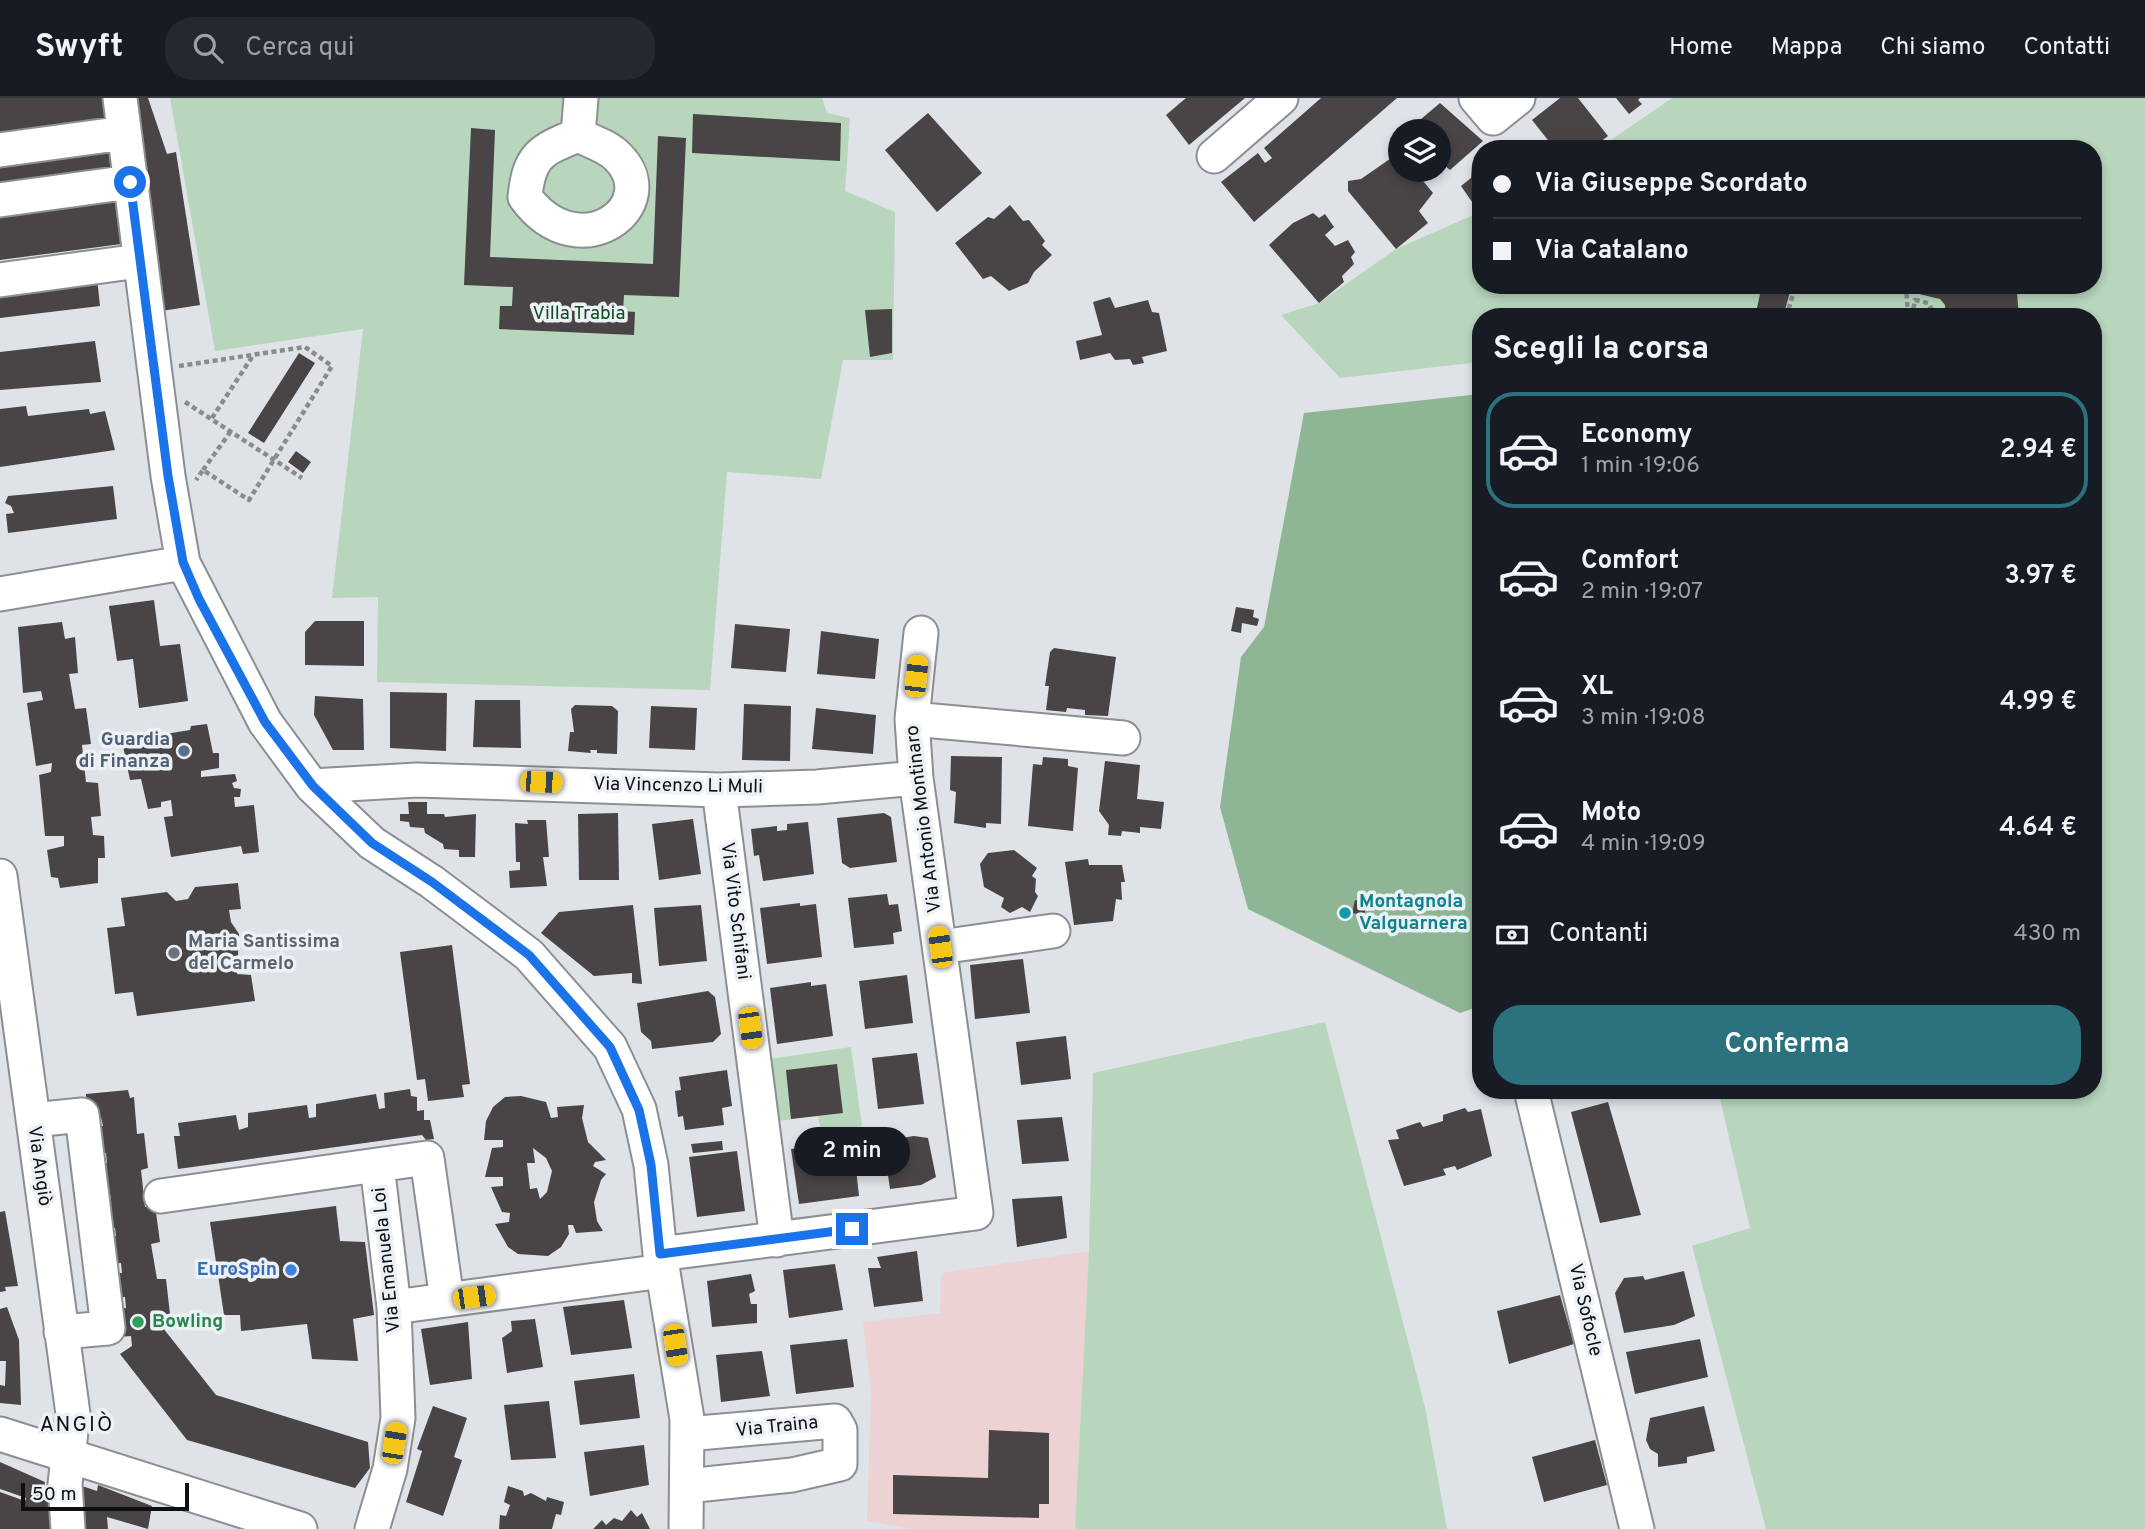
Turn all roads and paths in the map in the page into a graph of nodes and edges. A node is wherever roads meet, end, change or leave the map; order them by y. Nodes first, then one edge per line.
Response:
1 (120, 98) edge
2 (581, 98) edge
3 (1281, 98) edge
4 (1476, 98) edge
5 (1518, 98) edge
6 (124, 133) junction
7 (578, 135) dead end
8 (0, 150) edge
9 (1214, 156) dead end
10 (130, 182) junction
11 (0, 200) edge
12 (139, 261) junction
13 (0, 280) edge
14 (1913, 308) edge
15 (1931, 308) edge
16 (254, 354) junction
17 (155, 382) junction
18 (212, 418) junction
19 (231, 430) junction
20 (275, 461) junction
21 (203, 470) junction
22 (302, 478) dead end
23 (171, 496) junction
24 (183, 562) junction
25 (0, 594) edge
26 (921, 633) dead end
27 (912, 719) junction
28 (1123, 738) dead end
29 (916, 778) junction
30 (313, 786) junction
31 (719, 790) junction
32 (0, 876) edge
33 (1053, 931) dead end
34 (940, 947) junction
35 (9, 1012) edge
36 (1533, 1099) edge
37 (33, 1120) junction
38 (377, 1165) junction
39 (161, 1196) dead end
40 (777, 1240) junction
41 (662, 1263) junction
42 (447, 1300) junction
43 (394, 1307) junction
44 (61, 1332) junction
45 (0, 1434) edge
46 (687, 1434) junction
47 (69, 1456) junction
48 (687, 1486) junction
49 (68, 1529) edge
50 (300, 1529) edge
51 (372, 1529) edge
52 (686, 1529) edge
53 (1637, 1529) edge

1 - 6 street
2 - 7 street
3 - 9 street
4 - 5 street
6 - 8 street
6 - 10 street
10 - 11 street
10 - 12 street
12 - 13 street
12 - 17 street
14 - 15 path
16 - 17 path
16 - 18 path
16 - 20 path
17 - 18 path
17 - 23 street
18 - 19 path
19 - 20 path
19 - 21 path
20 - 21 path
20 - 22 path
21 - 23 path
23 - 24 street
24 - 25 street
24 - 30 street
26 - 27 street, Via Antonio Montinaro
27 - 28 street
27 - 29 street, Via Antonio Montinaro
29 - 31 street, Via Vincenzo Li Muli
29 - 34 street, Via Antonio Montinaro
30 - 31 street, Via Vincenzo Li Muli
30 - 41 street
31 - 40 street, Via Vito Schifani
32 - 35 street, Via Angiò
33 - 34 street
34 - 40 street, Via Antonio Montinaro
35 - 37 street, Via Angiò
36 - 53 street, Via Sofocle
37 - 44 street, Via Angiò
37 - 44 street
38 - 39 street, Via Emanuela Loi
38 - 42 street
38 - 43 street, Via Emanuela Loi
40 - 41 street
41 - 42 street
41 - 46 street
42 - 43 street
43 - 51 street, Via Emanuela Loi
44 - 47 street, Via Angiò
45 - 47 street
46 - 48 street
46 - 48 street, Via Traina
47 - 49 street, Via Angiò
47 - 50 street
48 - 52 street

